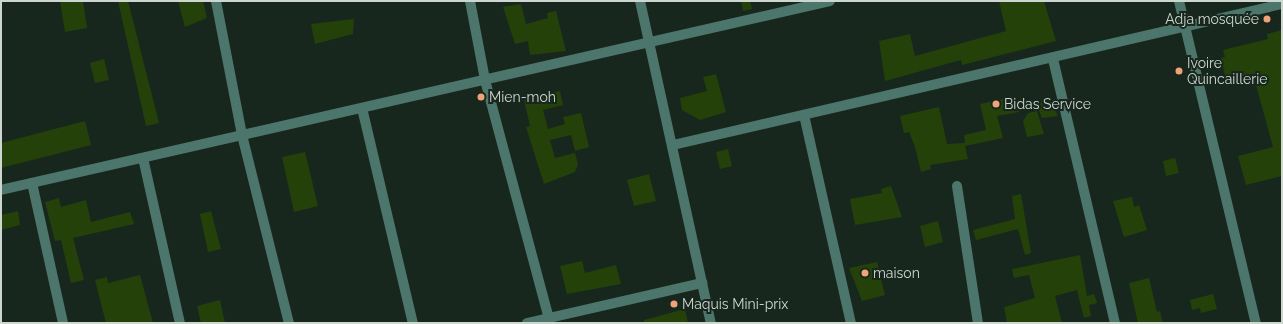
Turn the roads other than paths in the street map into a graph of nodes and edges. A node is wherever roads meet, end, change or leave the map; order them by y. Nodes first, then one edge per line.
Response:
1 (216, 1) edge
2 (470, 1) edge
3 (640, 1) edge
4 (830, 1) edge
5 (1179, 1) edge
6 (814, 3) edge
7 (1282, 4) edge
8 (1186, 28) junction
9 (650, 42) junction
10 (1053, 59) junction
11 (485, 80) junction
12 (362, 108) junction
13 (804, 115) junction
14 (242, 135) junction
15 (674, 145) junction
16 (143, 158) junction
17 (32, 183) junction
18 (957, 186) dead end
19 (1, 190) edge
20 (702, 283) junction
21 (550, 321) edge
22 (64, 323) edge
23 (180, 323) edge
24 (289, 323) edge
25 (413, 323) edge
26 (527, 323) edge
27 (711, 323) edge
28 (851, 323) edge
29 (978, 323) edge
30 (1115, 323) edge
31 (1256, 323) edge

1 - 14 street
2 - 11 street
3 - 9 street
4 - 6 street
5 - 8 street
6 - 9 street
7 - 8 street
8 - 10 street
8 - 31 street
9 - 11 street
9 - 15 street
10 - 13 street
10 - 30 street
11 - 12 street
11 - 21 street
12 - 14 street
12 - 25 street
13 - 15 street
13 - 28 street
14 - 16 street
14 - 24 street
15 - 20 street
16 - 17 street
16 - 23 street
17 - 19 street
17 - 22 street
18 - 29 street
20 - 21 street
20 - 27 street
21 - 26 street

